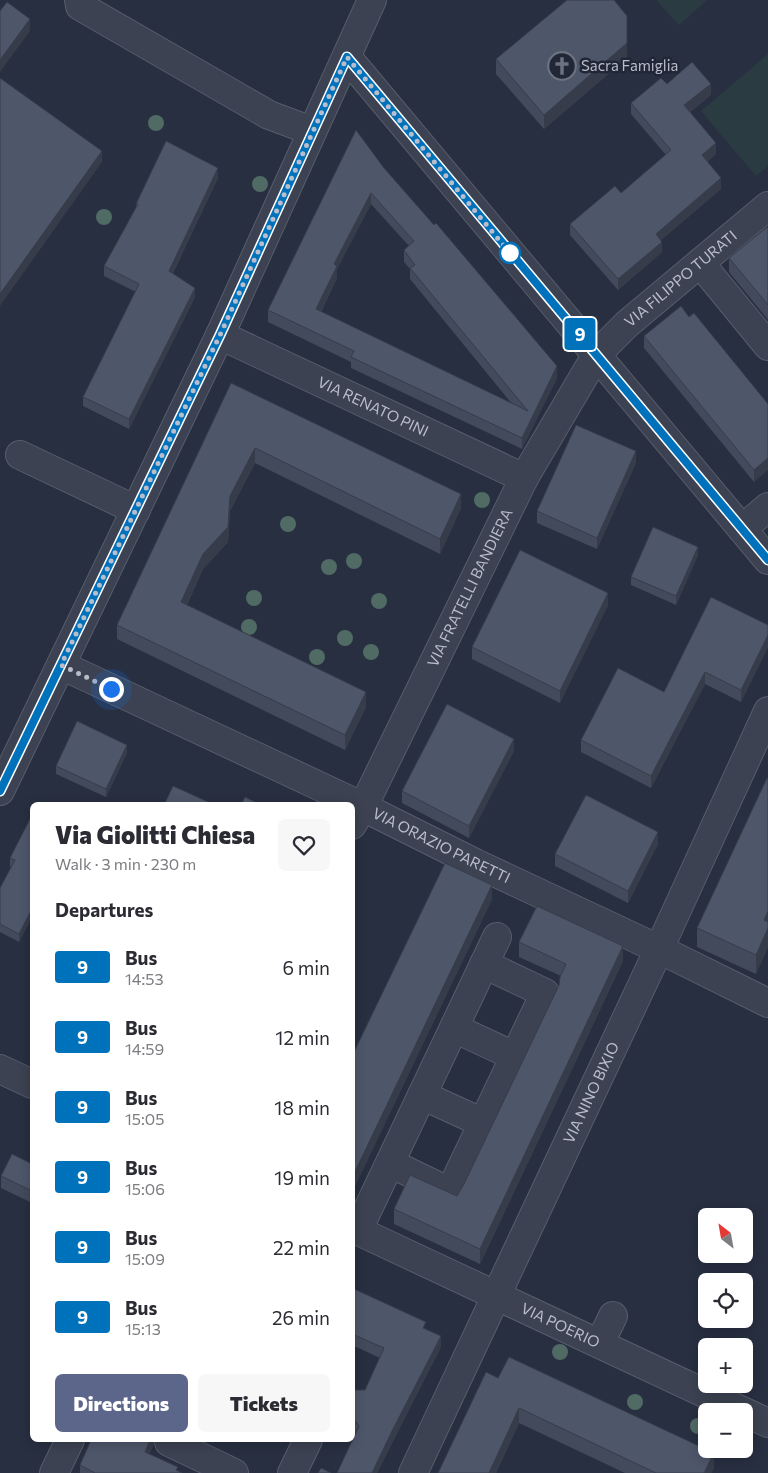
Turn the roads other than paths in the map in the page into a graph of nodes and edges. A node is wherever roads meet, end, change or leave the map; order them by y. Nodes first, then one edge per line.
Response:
1 (372, 0) edge
2 (76, 2) edge
3 (347, 57) junction
4 (312, 131) junction
5 (768, 206) edge
6 (700, 263) junction
7 (220, 335) junction
8 (768, 346) edge
9 (597, 354) junction
10 (20, 455) dead end
11 (524, 478) junction
12 (768, 507) edge
13 (136, 510) junction
14 (742, 529) junction
15 (768, 560) edge
16 (61, 665) junction
17 (768, 711) edge
18 (2, 782) edge
19 (330, 802) edge
20 (358, 816) edge
21 (497, 938) dead end
22 (659, 949) junction
23 (484, 964) junction
24 (759, 1005) edge
25 (454, 1028) junction
26 (514, 1056) junction
27 (0, 1070) edge
28 (30, 1083) edge
29 (422, 1095) junction
30 (483, 1124) junction
31 (390, 1163) junction
32 (355, 1229) edge
33 (497, 1296) junction
34 (612, 1316) dead end
35 (600, 1343) junction
36 (766, 1417) edge
37 (69, 1442) edge
38 (169, 1442) edge
39 (307, 1442) edge
40 (54, 1473) edge
41 (234, 1473) edge
42 (292, 1473) edge
43 (413, 1473) edge

1 - 3 street
2 - 4 street
3 - 4 street
3 - 9 street
4 - 7 street
5 - 6 street, VIA FILIPPO TURATI
6 - 8 street
6 - 9 street, VIA FILIPPO TURATI
7 - 11 street, VIA RENATO PINI
7 - 13 street
9 - 11 street, VIA FRATELLI BANDIERA
9 - 14 street
10 - 13 street
11 - 20 street, VIA FRATELLI BANDIERA
12 - 14 street
13 - 16 street
14 - 15 street
16 - 18 street
16 - 19 street, VIA ORAZIO PARETTI
17 - 22 street, VIA NINO BIXIO
20 - 22 street, VIA ORAZIO PARETTI
21 - 23 street
22 - 24 street, VIA ORAZIO PARETTI
22 - 33 street, VIA NINO BIXIO
23 - 25 street
23 - 26 street
25 - 26 street
25 - 29 street
26 - 30 street
27 - 28 street
29 - 30 street
29 - 31 street
30 - 31 street
31 - 32 street
32 - 33 street, VIA POERIO
33 - 35 street, VIA POERIO
33 - 43 street, VIA NINO BIXIO
34 - 35 street
35 - 36 street, VIA POERIO
37 - 40 street
38 - 41 street
39 - 42 street

